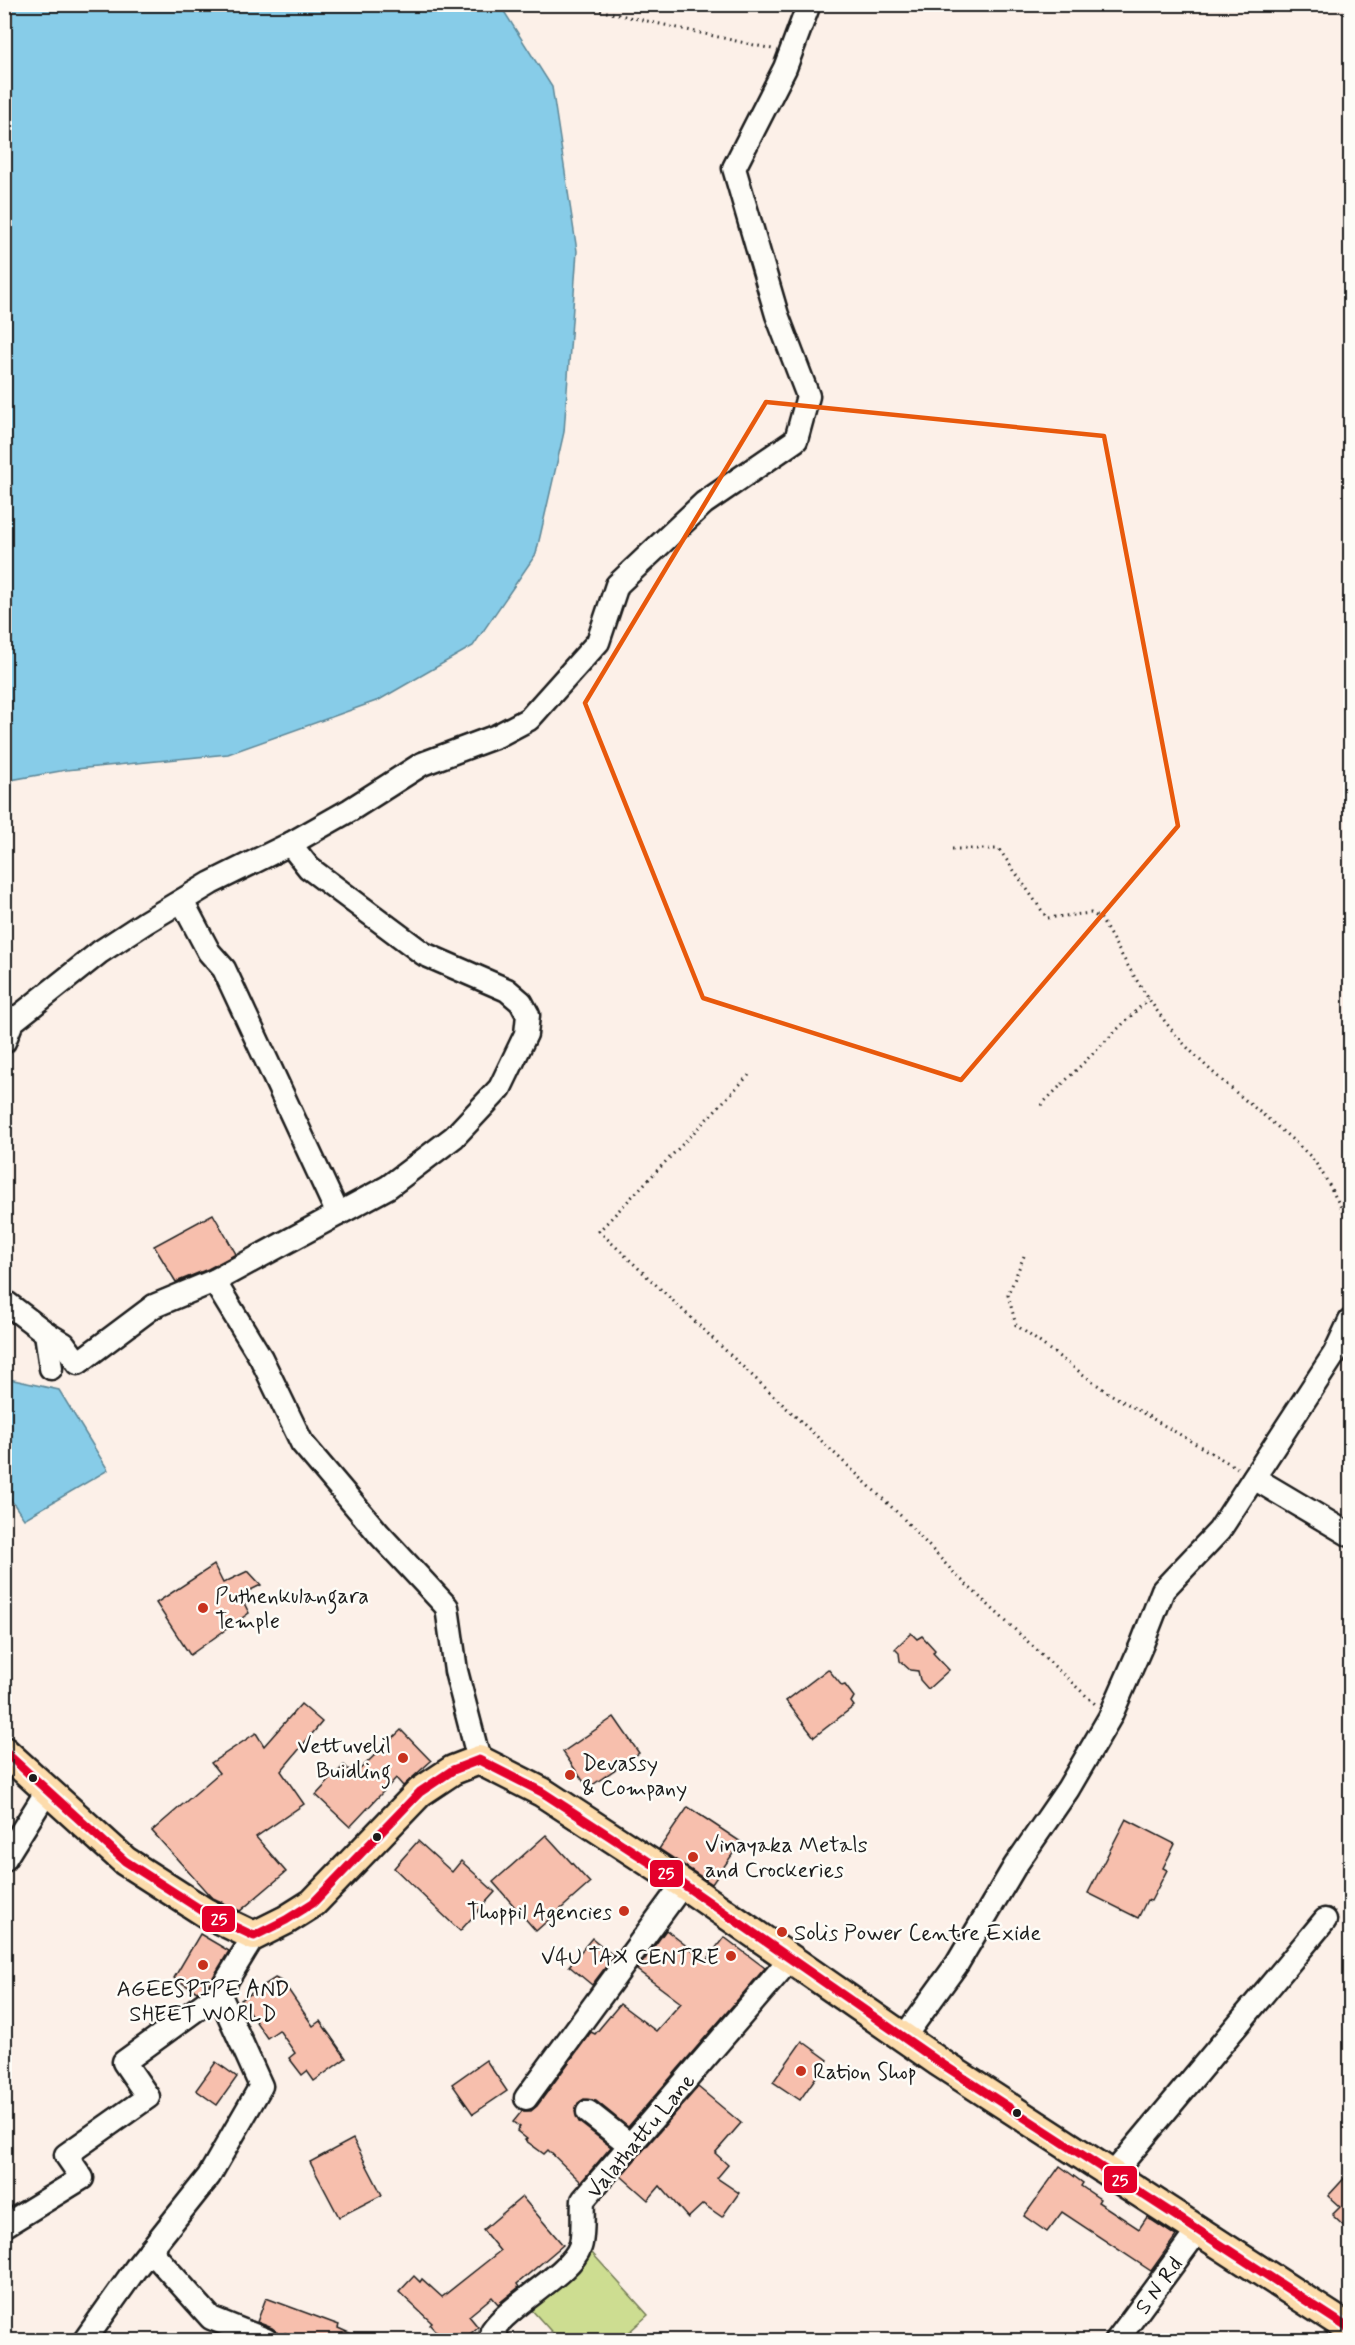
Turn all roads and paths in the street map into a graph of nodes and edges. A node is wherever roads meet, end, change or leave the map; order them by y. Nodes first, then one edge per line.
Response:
1 (571, 4) edge
2 (809, 4) edge
3 (791, 53) junction
4 (290, 844) junction
5 (952, 849) dead end
6 (182, 901) junction
7 (1148, 999) junction
8 (4, 1042) edge
9 (749, 1075) dead end
10 (1041, 1105) dead end
11 (338, 1214) junction
12 (1350, 1222) edge
13 (1024, 1256) dead end
14 (214, 1281) junction
15 (4, 1301) edge
16 (1350, 1320) edge
17 (46, 1333) junction
18 (51, 1368) dead end
19 (1254, 1478) junction
20 (1350, 1535) edge
21 (1110, 1717) junction
22 (4, 1751) edge
23 (478, 1760) junction
24 (43, 1787) junction
25 (4, 1860) edge
26 (683, 1884) junction
27 (1325, 1920) dead end
28 (254, 1936) junction
29 (790, 1958) junction
30 (219, 1993) junction
31 (904, 2037) junction
32 (526, 2098) dead end
33 (588, 2112) dead end
34 (630, 2145) junction
35 (1113, 2174) junction
36 (4, 2226) edge
37 (1199, 2229) junction
38 (150, 2250) junction
39 (1350, 2329) edge
40 (85, 2340) edge
41 (266, 2340) edge
42 (498, 2340) edge
43 (1117, 2340) edge

1 - 3 path
2 - 3 street
3 - 4 street
4 - 6 street
4 - 11 street
5 - 7 path
6 - 8 street
6 - 11 street
7 - 10 path
7 - 12 path
9 - 21 path
11 - 14 street
13 - 19 path
14 - 17 street
14 - 23 street
15 - 17 street
16 - 19 street
17 - 18 street
19 - 20 street
19 - 21 street
21 - 31 street
22 - 24 main road
23 - 26 main road
23 - 28 main road
24 - 25 street
24 - 28 main road
26 - 29 main road
26 - 32 street
27 - 35 street
28 - 30 street
29 - 31 main road
29 - 34 street, Valathattu Lane
30 - 36 street
30 - 38 street
31 - 35 main road
33 - 34 street
34 - 42 street, Valathattu Lane
35 - 37 main road
37 - 39 main road
37 - 43 street, S N Rd
38 - 40 street
38 - 41 street

